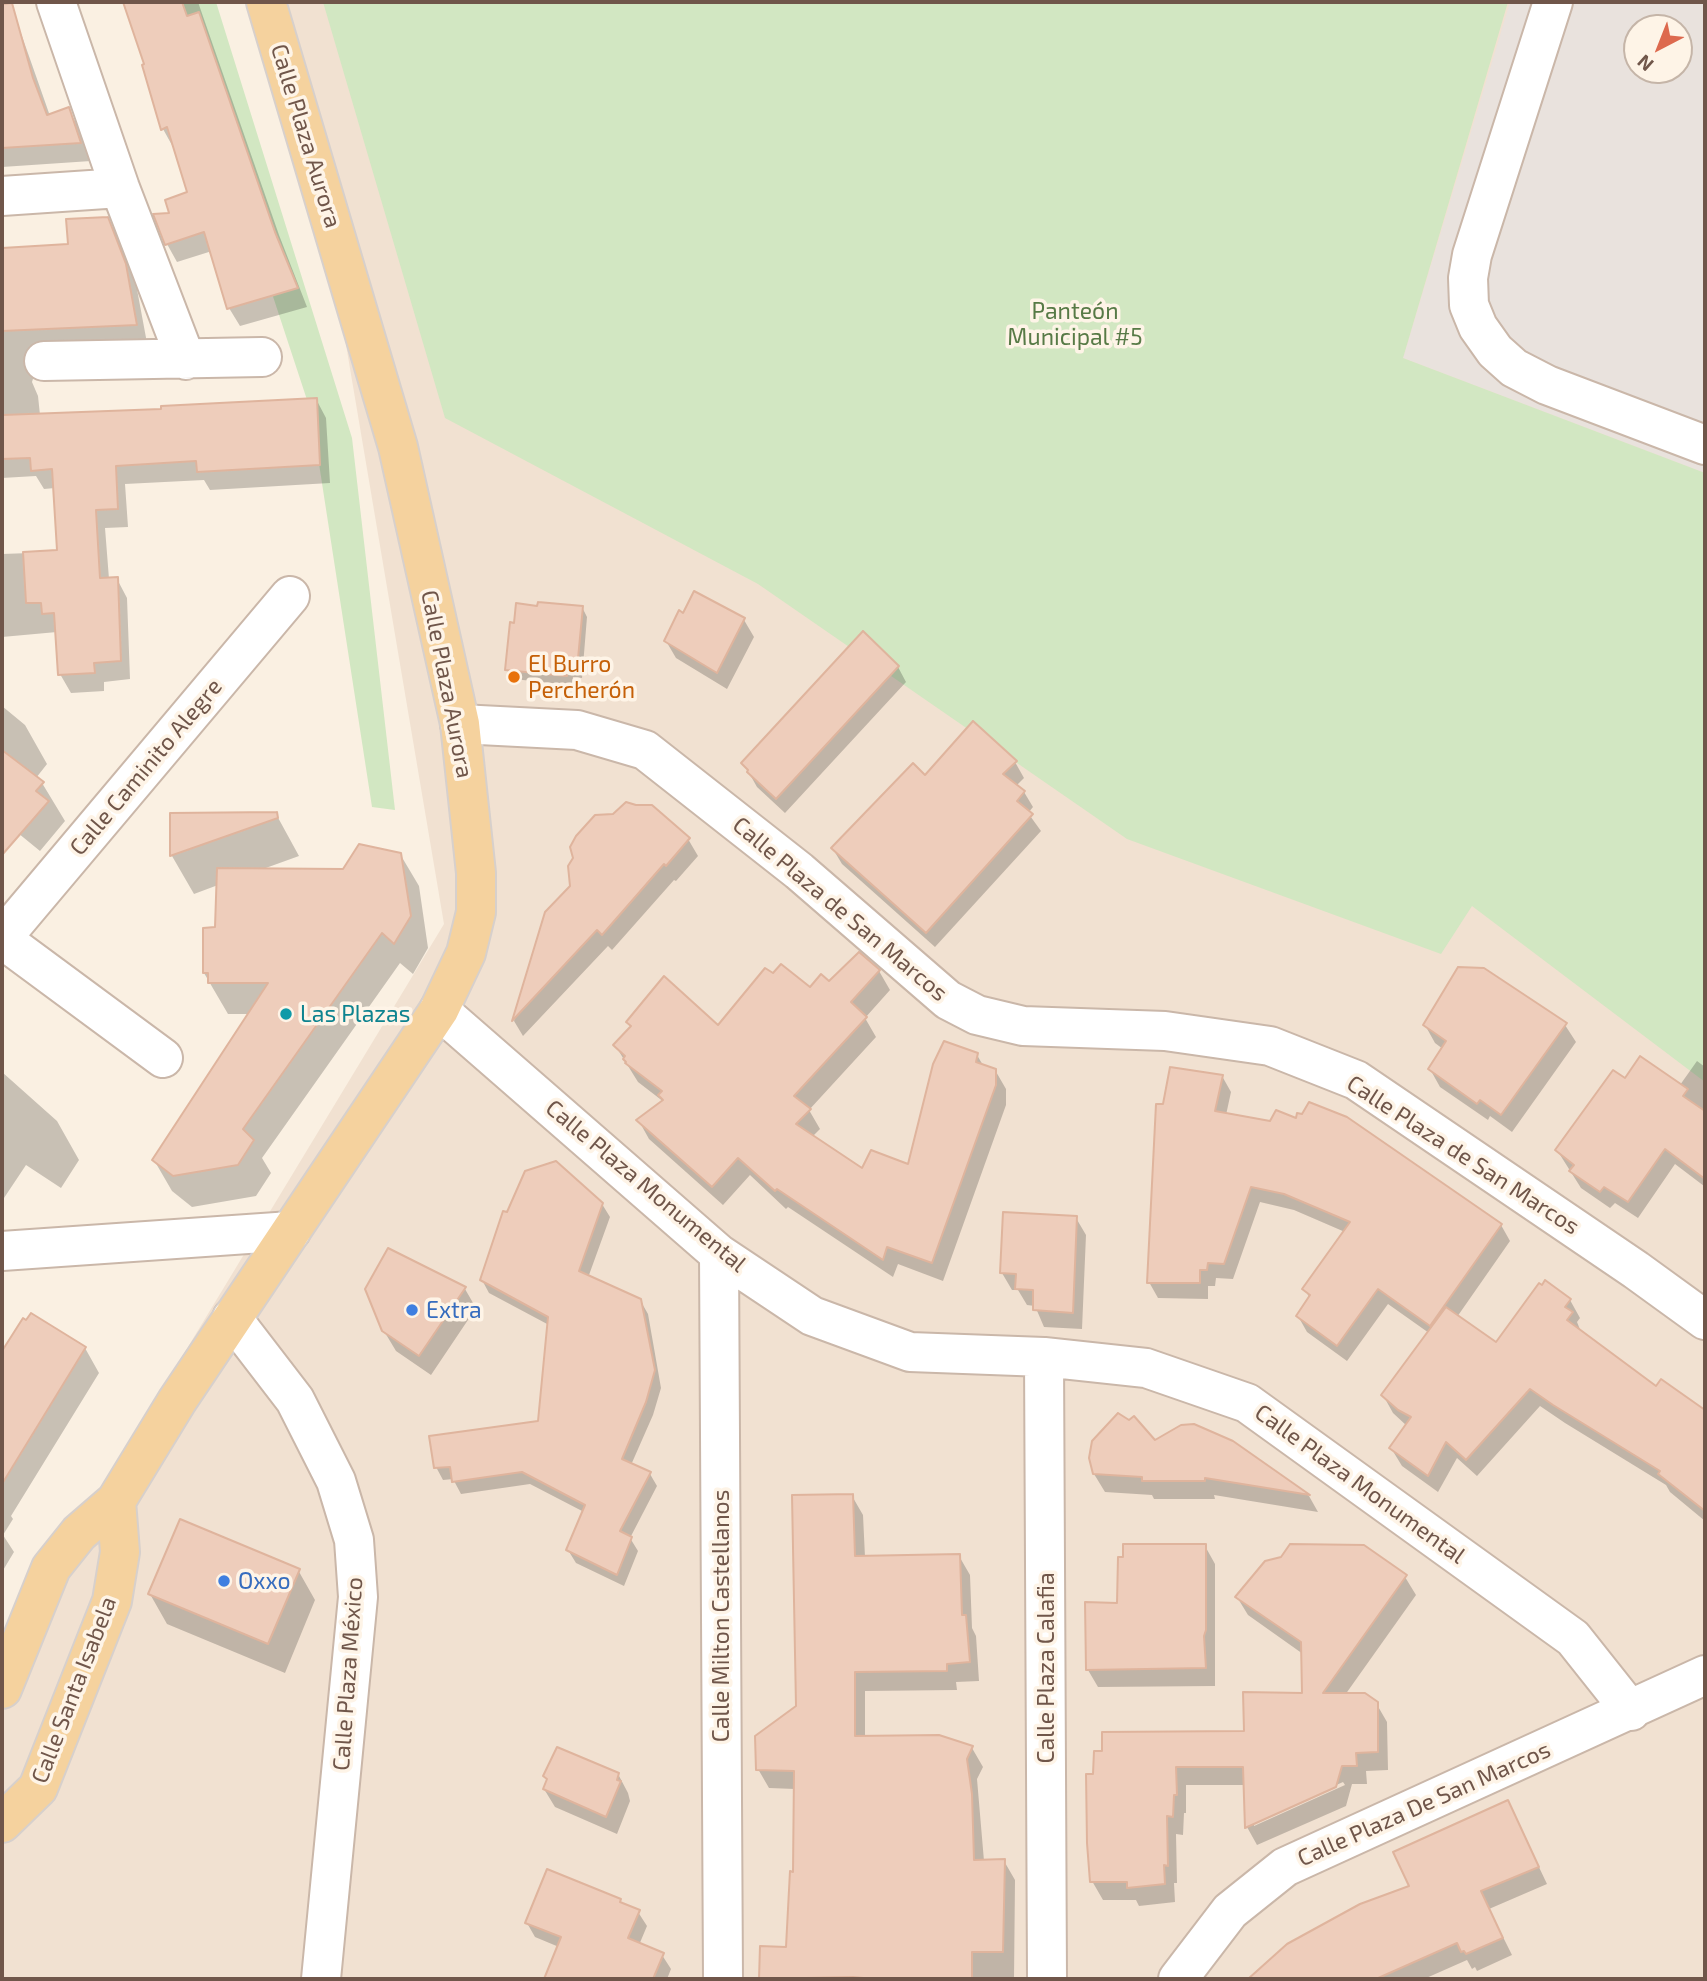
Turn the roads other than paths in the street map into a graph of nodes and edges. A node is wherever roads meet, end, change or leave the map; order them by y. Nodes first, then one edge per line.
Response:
1 (56, 2) edge
2 (266, 2) edge
3 (1553, 2) edge
4 (120, 188) junction
5 (2, 196) edge
6 (262, 357) dead end
7 (186, 360) junction
8 (44, 361) dead end
9 (1705, 445) edge
10 (290, 596) dead end
11 (460, 724) junction
12 (2, 939) edge
13 (439, 1010) junction
14 (163, 1058) dead end
15 (291, 1231) junction
16 (2, 1251) edge
17 (719, 1254) junction
18 (232, 1318) junction
19 (1705, 1320) edge
20 (1044, 1357) junction
21 (116, 1501) junction
22 (1705, 1675) edge
23 (2, 1689) edge
24 (1631, 1711) junction
25 (2, 1823) edge
26 (321, 1979) edge
27 (723, 1979) edge
28 (1047, 1979) edge
29 (1178, 1979) edge

1 - 4 street
2 - 11 main road, Calle Plaza Aurora
3 - 9 street
4 - 5 street
4 - 7 street
6 - 7 street
7 - 8 street
10 - 12 street, Calle Caminito Alegre
11 - 13 main road, Calle Plaza Aurora
11 - 19 street, Calle Plaza de San Marcos
12 - 14 street
13 - 15 main road, Calle Plaza Aurora
13 - 17 street, Calle Plaza Monumental
15 - 16 street
15 - 18 main road, Calle Plaza Aurora
17 - 20 street, Calle Plaza Monumental
17 - 27 street, Calle Milton Castellanos
18 - 21 main road
18 - 26 street, Calle Plaza México
20 - 24 street, Calle Plaza Monumental
20 - 28 street, Calle Plaza Calafia
21 - 23 main road
21 - 25 main road, Calle Santa Isabela
22 - 24 street, Calle Plaza De San Marcos
24 - 29 street, Calle Plaza De San Marcos

